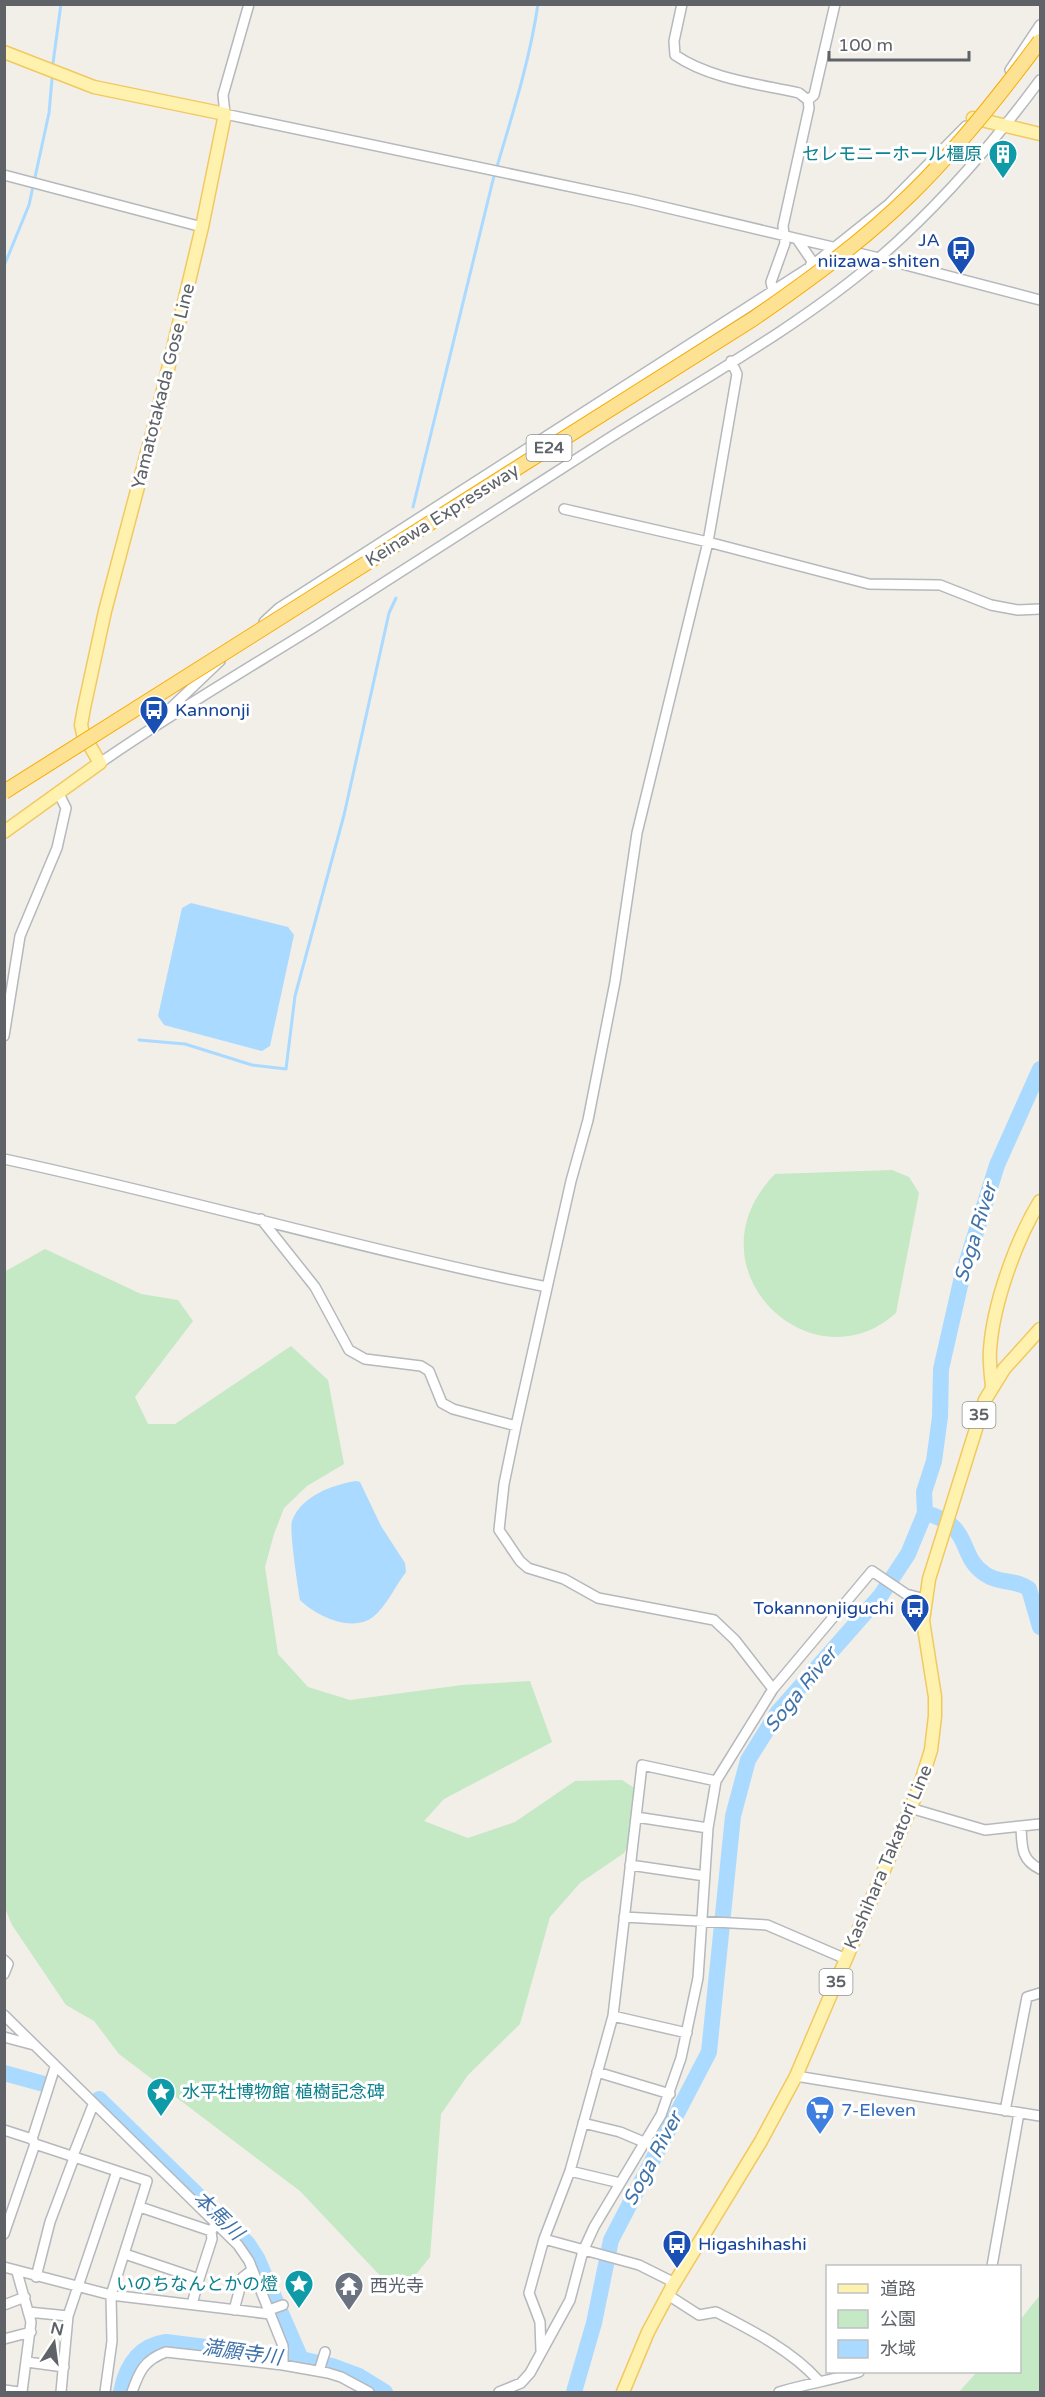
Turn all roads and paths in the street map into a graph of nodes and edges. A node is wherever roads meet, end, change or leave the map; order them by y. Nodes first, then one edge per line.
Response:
1 (249, 4) edge
2 (682, 4) edge
3 (835, 4) edge
4 (1041, 25) edge
5 (1041, 40) edge
6 (4, 52) edge
7 (1041, 80) edge
8 (808, 100) junction
9 (225, 114) junction
10 (973, 118) junction
11 (1006, 126) junction
12 (1041, 134) edge
13 (4, 175) edge
14 (202, 227) junction
15 (784, 236) junction
16 (797, 239) junction
17 (835, 249) junction
18 (879, 258) junction
19 (810, 267) junction
20 (773, 291) junction
21 (1041, 300) edge
22 (731, 361) junction
23 (564, 509) dead end
24 (708, 542) junction
25 (1041, 609) edge
26 (150, 728) junction
27 (100, 763) junction
28 (4, 792) edge
29 (57, 792) junction
30 (4, 832) edge
31 (4, 1036) edge
32 (4, 1159) edge
33 (1041, 1202) edge
34 (261, 1219) junction
35 (547, 1287) junction
36 (1041, 1329) edge
37 (992, 1387) junction
38 (516, 1426) junction
39 (925, 1599) junction
40 (773, 1689) junction
41 (716, 1781) junction
42 (910, 1808) junction
43 (636, 1816) junction
44 (1041, 1824) edge
45 (1021, 1827) junction
46 (708, 1828) junction
47 (630, 1865) junction
48 (1041, 1869) edge
49 (705, 1875) junction
50 (624, 1917) junction
51 (704, 1922) junction
52 (846, 1959) junction
53 (4, 1960) edge
54 (4, 1974) edge
55 (1041, 1993) edge
56 (4, 2015) edge
57 (613, 2016) junction
58 (687, 2033) junction
59 (4, 2037) edge
60 (34, 2045) junction
61 (55, 2067) junction
62 (597, 2072) junction
63 (796, 2076) junction
64 (670, 2094) junction
65 (93, 2104) junction
66 (1005, 2111) junction
67 (1019, 2113) junction
68 (1041, 2116) edge
69 (583, 2123) junction
70 (4, 2130) edge
71 (34, 2141) junction
72 (646, 2143) junction
73 (73, 2158) junction
74 (157, 2167) junction
75 (117, 2171) junction
76 (570, 2171) junction
77 (147, 2181) junction
78 (620, 2184) junction
79 (140, 2207) junction
80 (214, 2227) junction
81 (4, 2234) edge
82 (544, 2239) junction
83 (583, 2251) junction
84 (125, 2254) junction
85 (992, 2265) edge
86 (4, 2267) edge
87 (252, 2270) junction
88 (17, 2272) junction
89 (36, 2277) junction
90 (199, 2279) junction
91 (76, 2287) junction
92 (670, 2291) junction
93 (111, 2295) junction
94 (25, 2297) junction
95 (192, 2304) junction
96 (4, 2305) edge
97 (234, 2310) junction
98 (274, 2310) junction
99 (28, 2312) junction
100 (68, 2316) junction
101 (31, 2332) junction
102 (4, 2339) edge
103 (325, 2352) dead end
104 (541, 2354) junction
105 (27, 2362) junction
106 (283, 2363) junction
107 (64, 2367) junction
108 (320, 2369) junction
109 (856, 2373) edge
110 (818, 2380) junction
111 (4, 2390) edge
112 (20, 2392) edge
113 (61, 2392) edge
114 (105, 2392) edge
115 (132, 2392) edge
116 (369, 2392) edge
117 (499, 2392) edge
118 (623, 2392) edge
119 (779, 2392) edge

1 - 9 street
2 - 8 street
3 - 8 street
4 - 10 street
5 - 28 highway, Keinawa Expressway / E24, bridge
6 - 9 main road
7 - 11 street
8 - 15 street
9 - 14 main road, Yamatotakada Gose Line
9 - 15 street
10 - 11 main road
10 - 17 street
11 - 12 main road
11 - 18 street
13 - 14 street
14 - 27 main road, Yamatotakada Gose Line
15 - 16 street
15 - 20 street
16 - 17 street
16 - 19 street
17 - 18 street
17 - 19 street
18 - 21 street
18 - 22 street
19 - 20 street
20 - 26 street
22 - 24 street
22 - 26 street
23 - 24 street
24 - 25 street
24 - 35 street
26 - 27 street
27 - 29 main road
29 - 30 main road
29 - 31 street
32 - 34 street
33 - 37 main road, Kashihara Takatori Line / 35
34 - 35 street
34 - 38 street
35 - 38 street
36 - 37 main road, Kashihara Takatori Line / 35
37 - 39 main road, Kashihara Takatori Line / 35
38 - 40 street
39 - 40 street
39 - 42 main road, Kashihara Takatori Line / 35
40 - 41 street
41 - 43 street
41 - 46 street
42 - 45 street
42 - 52 main road, Kashihara Takatori Line / 35
43 - 46 street
43 - 47 street
44 - 45 street
45 - 48 street
46 - 49 street
47 - 49 street
47 - 50 street
49 - 51 street
50 - 51 street
50 - 57 street
51 - 52 street
51 - 58 street
52 - 63 main road, Kashihara Takatori Line / 35
53 - 54 street
55 - 66 street
56 - 60 street
57 - 58 street
57 - 62 street
58 - 64 street
59 - 60 street
60 - 61 street
61 - 65 street
61 - 71 street
62 - 64 street
62 - 69 street
63 - 66 street
63 - 92 main road, Kashihara Takatori Line / 35
64 - 72 street
65 - 73 street
65 - 74 street
66 - 67 street
67 - 68 street
67 - 85 street
69 - 72 street
69 - 76 street
70 - 71 street
71 - 73 street
71 - 81 street
72 - 78 street
73 - 75 street
73 - 89 street
74 - 77 street
74 - 80 street
75 - 77 street
75 - 91 street
76 - 78 street
76 - 82 street
77 - 79 street
78 - 83 street
79 - 80 street
79 - 84 street
80 - 87 street
80 - 90 street
82 - 83 street
82 - 104 street
83 - 92 street
83 - 104 street
84 - 90 street
84 - 93 street
86 - 88 street
87 - 97 street
87 - 98 street
88 - 89 street
88 - 94 street
89 - 91 street
90 - 95 street
91 - 93 street
91 - 100 street
92 - 110 street
92 - 118 main road, Kashihara Takatori Line / 35
93 - 95 street
93 - 114 street
94 - 96 street
94 - 99 street
95 - 97 street
97 - 98 street
98 - 106 street
99 - 100 street
99 - 101 street
100 - 107 street
101 - 102 street
101 - 105 street
103 - 108 street
104 - 117 street
105 - 107 street
105 - 112 street
106 - 108 street
106 - 115 street
107 - 113 street
108 - 116 street
109 - 110 street
110 - 119 street
111 - 112 street

